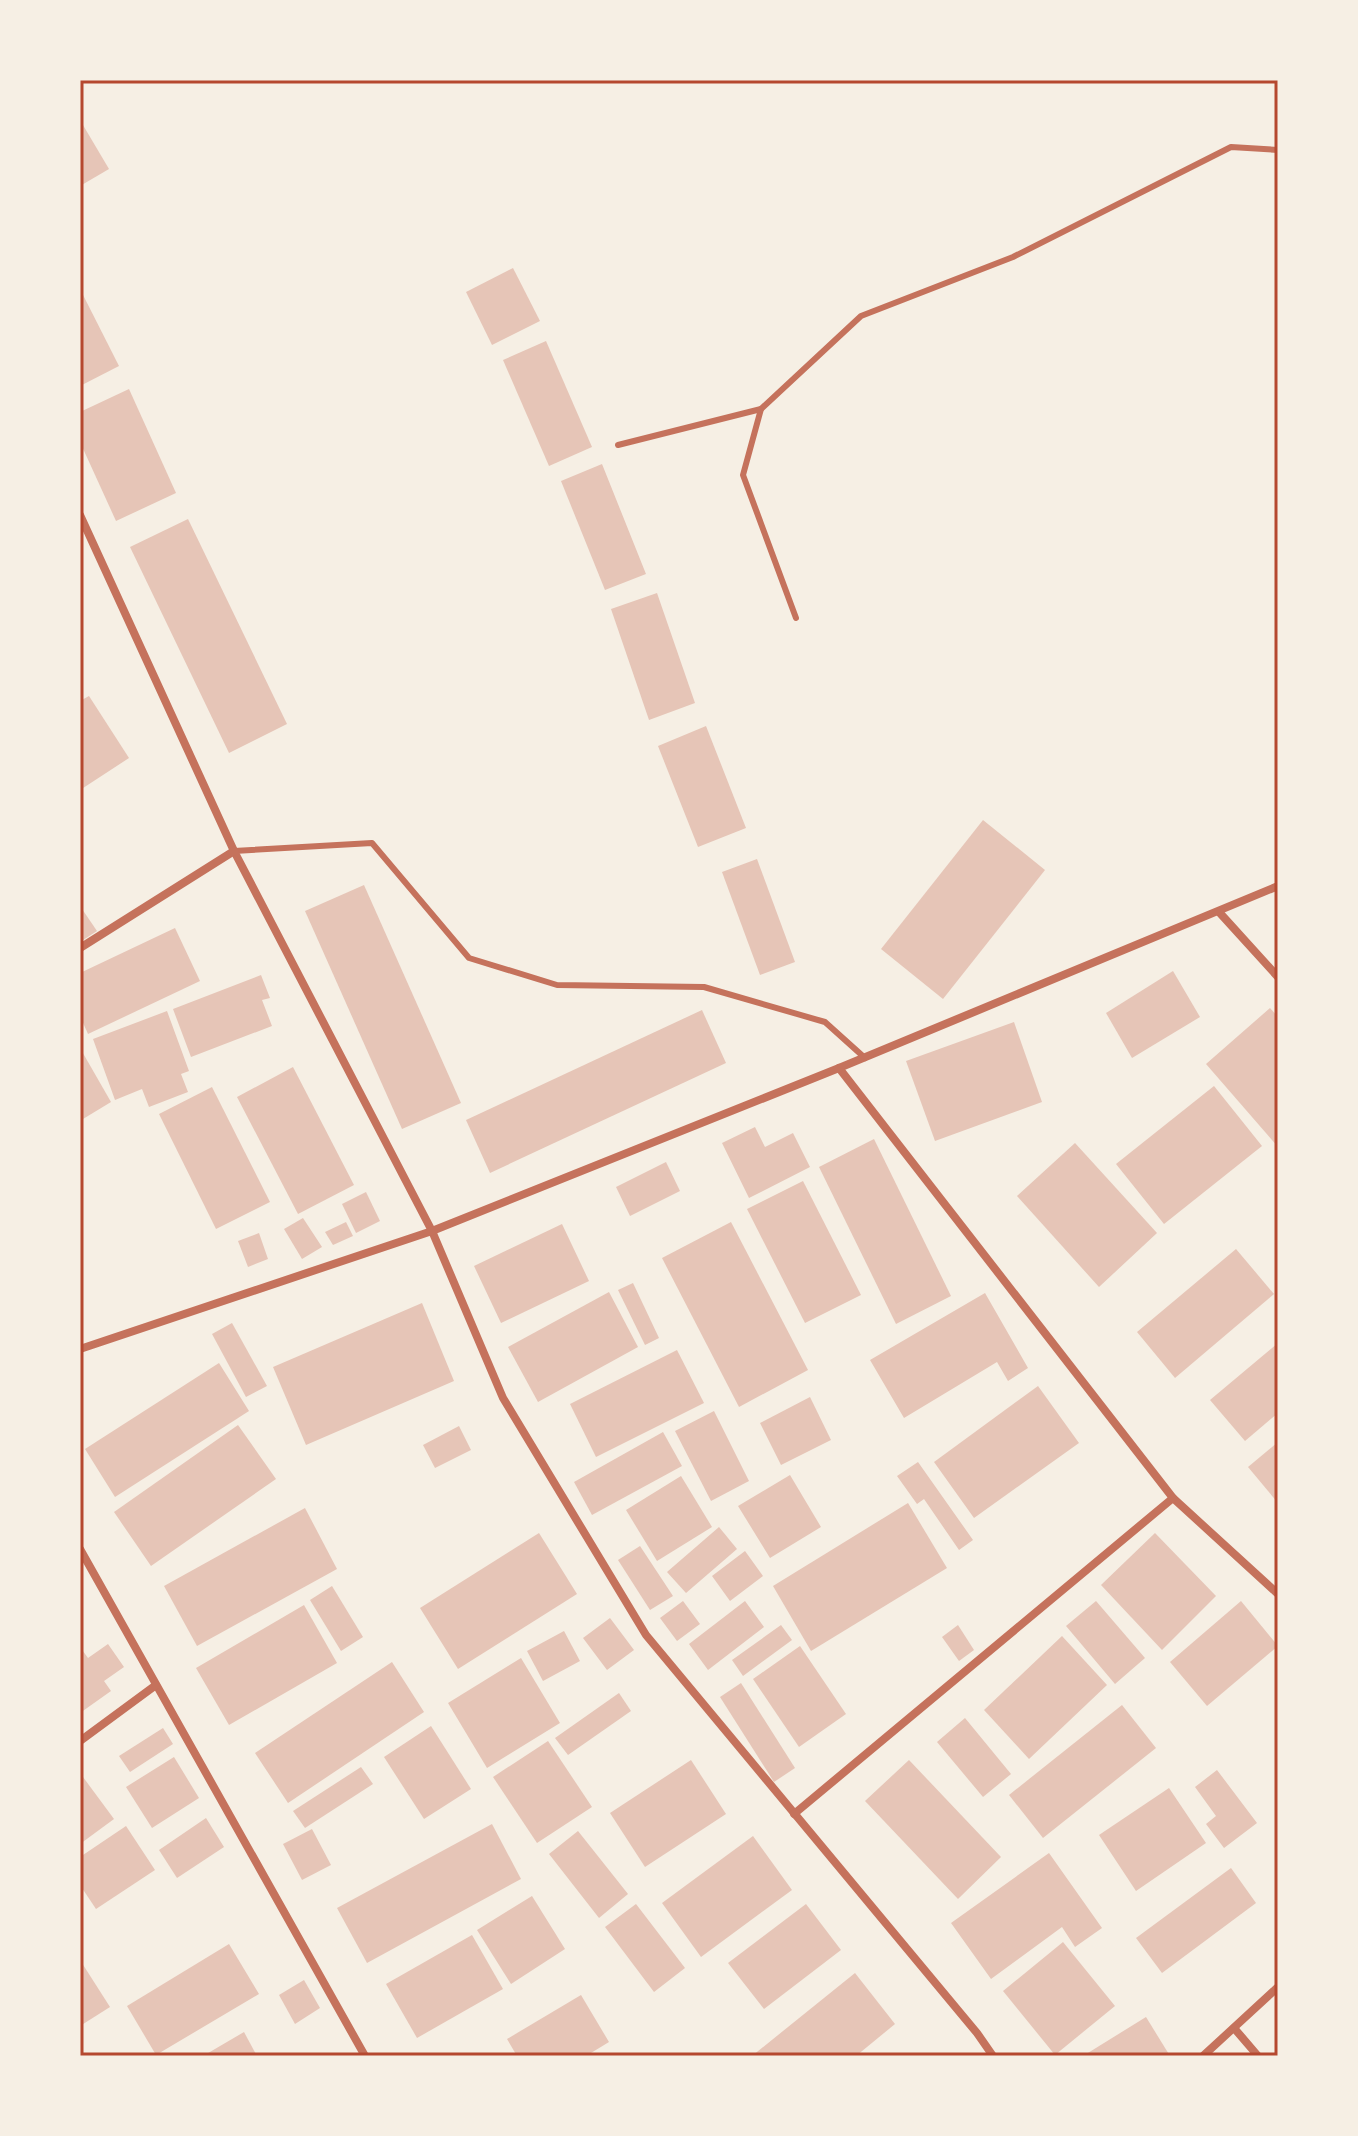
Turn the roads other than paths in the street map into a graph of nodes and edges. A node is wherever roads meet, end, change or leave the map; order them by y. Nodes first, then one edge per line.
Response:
1 (1278, 150) edge
2 (761, 409) junction
3 (618, 445) dead end
4 (80, 515) edge
5 (796, 618) dead end
6 (234, 851) junction
7 (1278, 886) edge
8 (1219, 912) junction
9 (80, 948) edge
10 (1278, 977) edge
11 (865, 1058) junction
12 (839, 1068) junction
13 (432, 1231) junction
14 (80, 1349) edge
15 (1173, 1498) junction
16 (80, 1549) edge
17 (1278, 1594) edge
18 (156, 1685) junction
19 (80, 1741) edge
20 (794, 1814) junction
21 (1278, 1987) edge
22 (1234, 2028) junction
23 (365, 2056) edge
24 (993, 2056) edge
25 (1203, 2056) edge
26 (1258, 2056) edge

1 - 2 lane
2 - 3 lane
2 - 5 lane
4 - 6 street
6 - 9 street
6 - 11 lane
6 - 13 street
7 - 8 street
8 - 10 street
8 - 11 street
11 - 12 street
12 - 13 street
12 - 15 street
13 - 14 street
13 - 20 street
15 - 17 street
15 - 20 street
16 - 18 street
18 - 19 street
18 - 23 street
20 - 24 street
21 - 22 street
22 - 25 street
22 - 26 street

